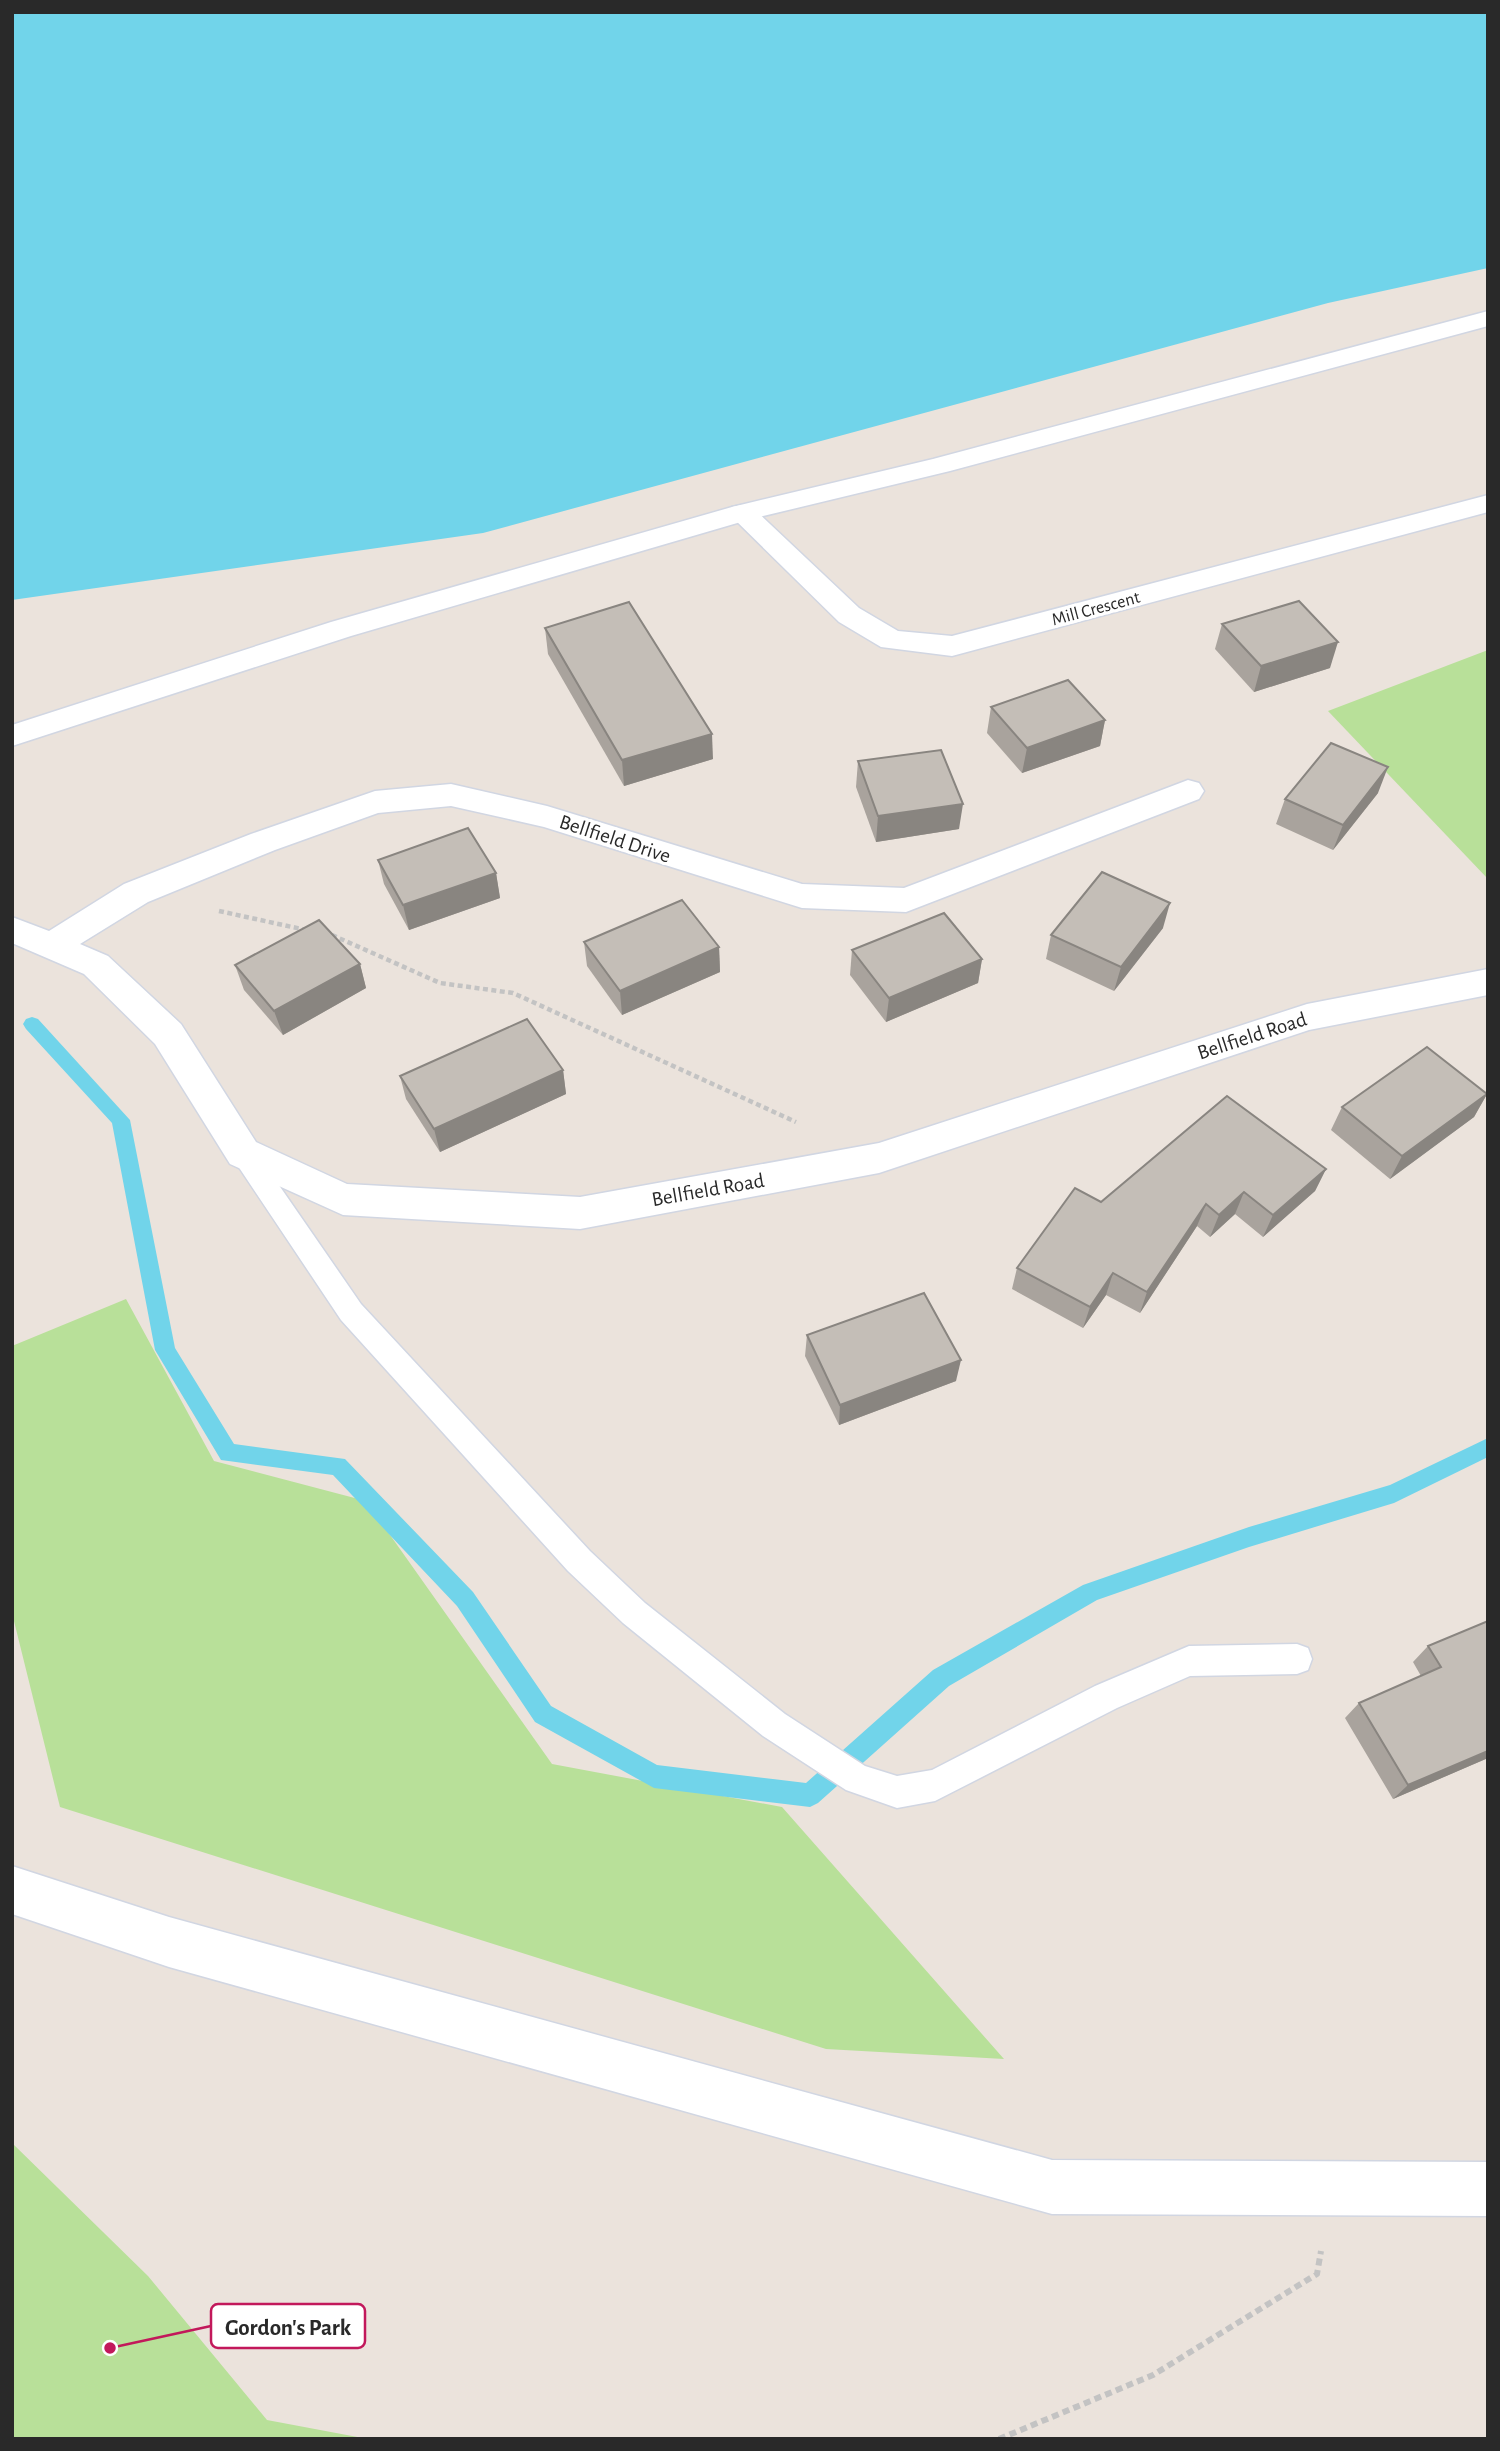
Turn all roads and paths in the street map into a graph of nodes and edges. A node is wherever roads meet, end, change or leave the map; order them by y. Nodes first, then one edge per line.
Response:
1 (1488, 317) edge
2 (1488, 503) edge
3 (742, 513) junction
4 (12, 736) edge
5 (1188, 791) dead end
6 (136, 893) junction
7 (12, 929) edge
8 (318, 932) edge
9 (331, 935) edge
10 (51, 946) junction
11 (1488, 982) edge
12 (243, 1153) junction
13 (879, 1158) junction
14 (1297, 1659) dead end
15 (12, 1890) edge
16 (1332, 2188) junction
17 (1488, 2189) edge
18 (999, 2439) edge

1 - 3 street
2 - 3 street, Mill Crescent
3 - 4 street
5 - 6 street, Bellfield Drive
6 - 8 path
6 - 10 street, Bellfield Drive
7 - 10 street
9 - 13 path
10 - 12 street
11 - 13 street, Bellfield Road
12 - 13 street, Bellfield Road
12 - 14 lane
15 - 16 street
16 - 17 street
16 - 18 path

